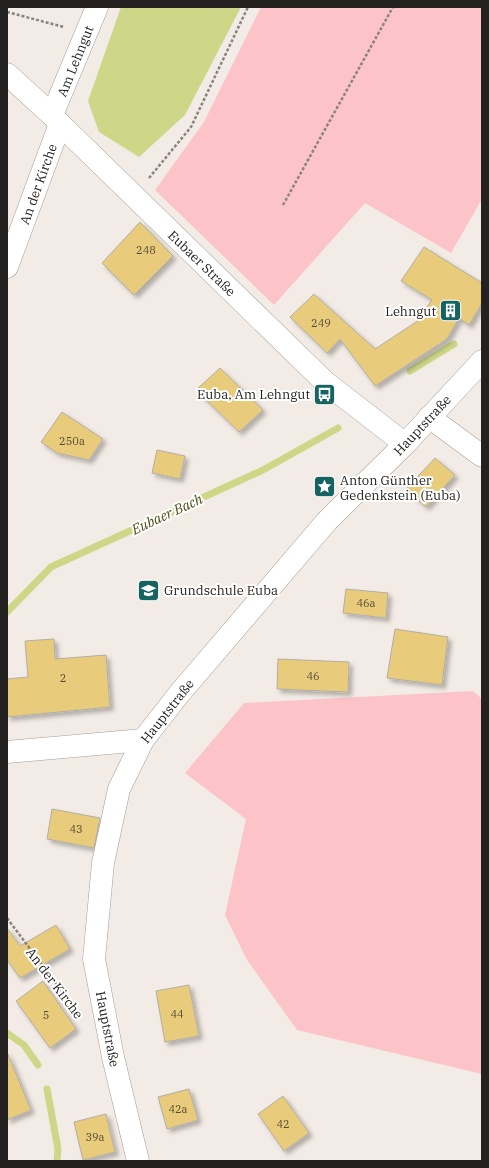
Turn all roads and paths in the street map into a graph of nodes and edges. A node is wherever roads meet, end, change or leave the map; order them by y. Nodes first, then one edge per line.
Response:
1 (97, 7) edge
2 (248, 7) edge
3 (393, 7) edge
4 (7, 12) edge
5 (86, 33) junction
6 (7, 74) edge
7 (56, 120) junction
8 (134, 196) junction
9 (283, 205) dead end
10 (7, 267) edge
11 (482, 361) edge
12 (429, 417) junction
13 (405, 444) junction
14 (482, 456) edge
15 (143, 740) junction
16 (7, 752) edge
17 (7, 918) edge
18 (110, 1041) junction
19 (138, 1161) edge

1 - 5 street, Am Lehngut
2 - 8 path
3 - 9 path
4 - 5 path
5 - 7 street, Am Lehngut
6 - 7 street, Eubaer Straße
7 - 8 street, Eubaer Straße
7 - 10 street, An der Kirche
8 - 13 street, Eubaer Straße
11 - 12 street, Hauptstraße
12 - 13 street, Hauptstraße
12 - 14 street
13 - 15 street, Hauptstraße
15 - 16 street
15 - 18 street, Hauptstraße
17 - 18 path, An der Kirche
18 - 19 street, Hauptstraße

